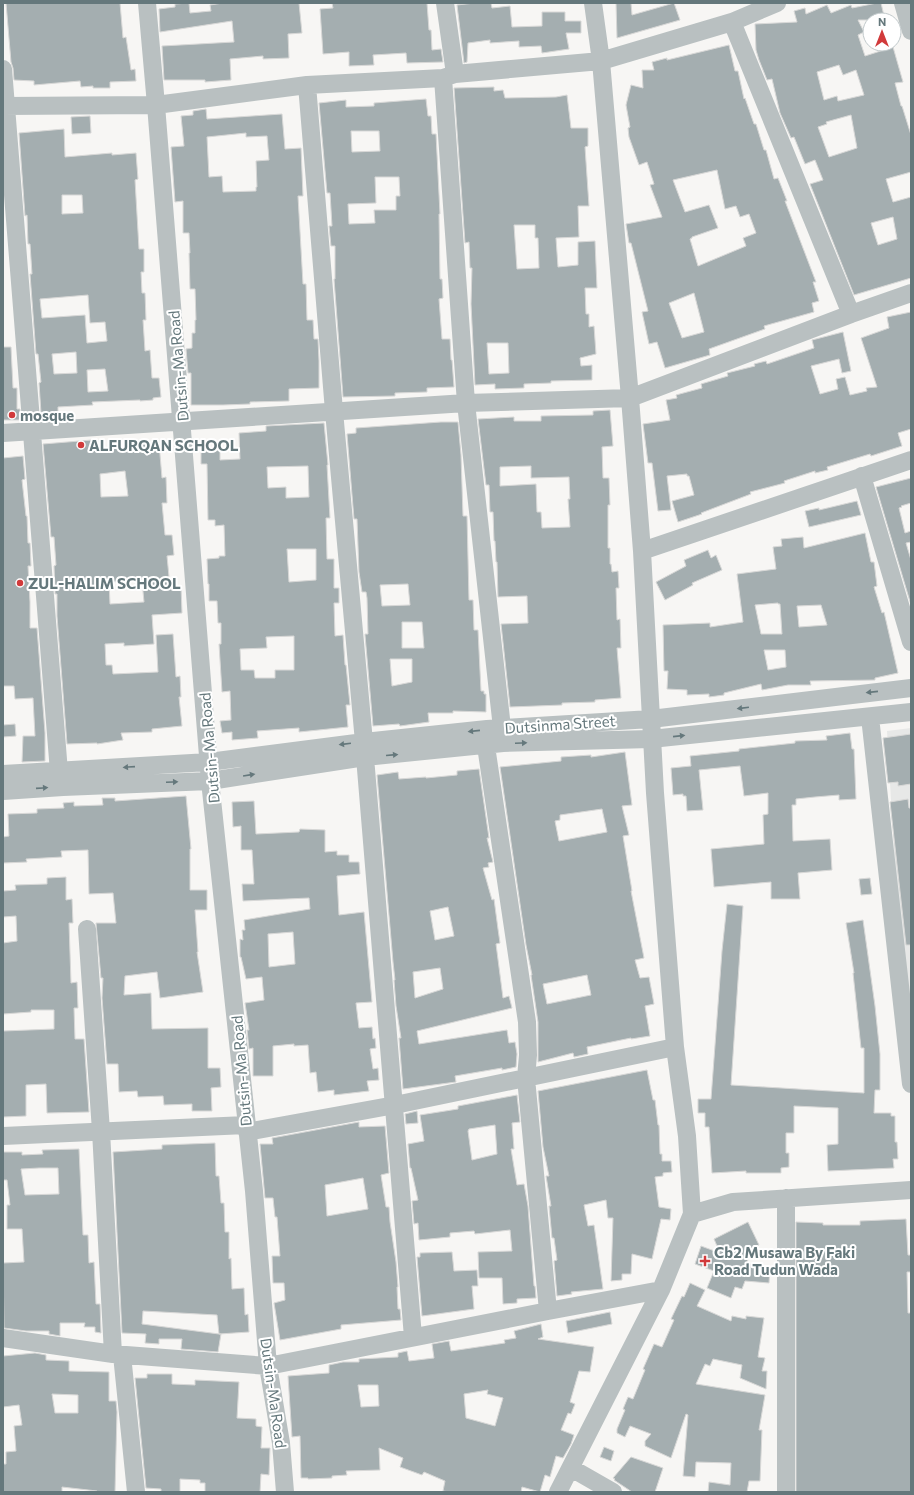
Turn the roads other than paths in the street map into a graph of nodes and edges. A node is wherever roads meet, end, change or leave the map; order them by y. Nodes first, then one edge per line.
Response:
1 (147, 3) edge
2 (445, 3) edge
3 (593, 3) edge
4 (903, 3) edge
5 (770, 4) edge
6 (732, 22) junction
7 (911, 31) edge
8 (601, 61) junction
9 (3, 69) edge
10 (449, 76) junction
11 (307, 85) junction
12 (156, 105) junction
13 (4, 106) edge
14 (911, 293) edge
15 (851, 314) junction
16 (630, 398) junction
17 (466, 403) junction
18 (334, 411) junction
19 (182, 421) junction
20 (32, 431) junction
21 (3, 433) edge
22 (911, 460) edge
23 (862, 476) junction
24 (642, 551) junction
25 (911, 642) edge
26 (911, 688) edge
27 (911, 712) edge
28 (870, 717) junction
29 (651, 719) junction
30 (502, 728) junction
31 (651, 739) junction
32 (486, 746) junction
33 (364, 750) junction
34 (209, 762) junction
35 (59, 772) junction
36 (3, 774) edge
37 (210, 781) junction
38 (3, 791) edge
39 (87, 929) dead end
40 (675, 1048) junction
41 (526, 1078) junction
42 (911, 1084) edge
43 (395, 1105) junction
44 (246, 1128) junction
45 (101, 1131) junction
46 (3, 1136) edge
47 (911, 1190) edge
48 (786, 1198) junction
49 (692, 1214) junction
50 (661, 1290) junction
51 (548, 1311) junction
52 (413, 1337) junction
53 (3, 1338) edge
54 (118, 1354) junction
55 (268, 1366) junction
56 (571, 1468) junction
57 (136, 1492) edge
58 (285, 1492) edge
59 (558, 1492) edge
60 (613, 1492) edge
61 (786, 1492) edge

1 - 12 street, Dutsin-Ma Road
2 - 10 street
3 - 8 street
4 - 7 street
5 - 6 street
6 - 8 street
6 - 15 street
8 - 10 street
8 - 16 street
9 - 13 street
10 - 11 street
10 - 17 street
11 - 12 street
11 - 18 street
12 - 13 street
12 - 19 street, Dutsin-Ma Road
13 - 20 street
14 - 15 street
15 - 16 street
16 - 17 street
16 - 24 street
17 - 18 street
17 - 30 street
18 - 19 street
18 - 33 street
19 - 20 street
19 - 34 street, Dutsin-Ma Road
20 - 21 street
20 - 35 street
22 - 23 street
23 - 24 street
23 - 25 street
24 - 29 street
26 -> 29 street, Dutsinma Street
27 - 28 street, Dutsinma Street
31 -> 28 street, Dutsinma Street
28 - 42 street
29 - 30 street, Dutsinma Street
29 - 31 street
30 -> 33 street, Dutsinma Street
32 -> 31 street, Dutsinma Street
31 - 40 street
33 -> 32 street, Dutsinma Street
32 - 41 street
33 -> 34 street, Dutsinma Street
37 -> 33 street, Dutsinma Street
33 - 43 street
34 -> 35 street, Dutsinma Street
34 - 37 street, Dutsin-Ma Road
35 - 36 street, Dutsinma Street
38 -> 37 street, Dutsinma Street
37 - 44 street, Dutsin-Ma Road
39 - 45 street
40 - 41 street
40 - 49 street
41 - 43 street
41 - 51 street
43 - 44 street
43 - 52 street
44 - 45 street
44 - 55 street, Dutsin-Ma Road
45 - 46 street
45 - 54 street
47 - 48 street
48 - 49 street
48 - 61 street
49 - 50 street
50 - 51 street
50 - 56 street
51 - 52 street
52 - 55 street
53 - 54 street
54 - 55 street
54 - 57 street
55 - 58 street, Dutsin-Ma Road
56 - 59 street
56 - 60 street

